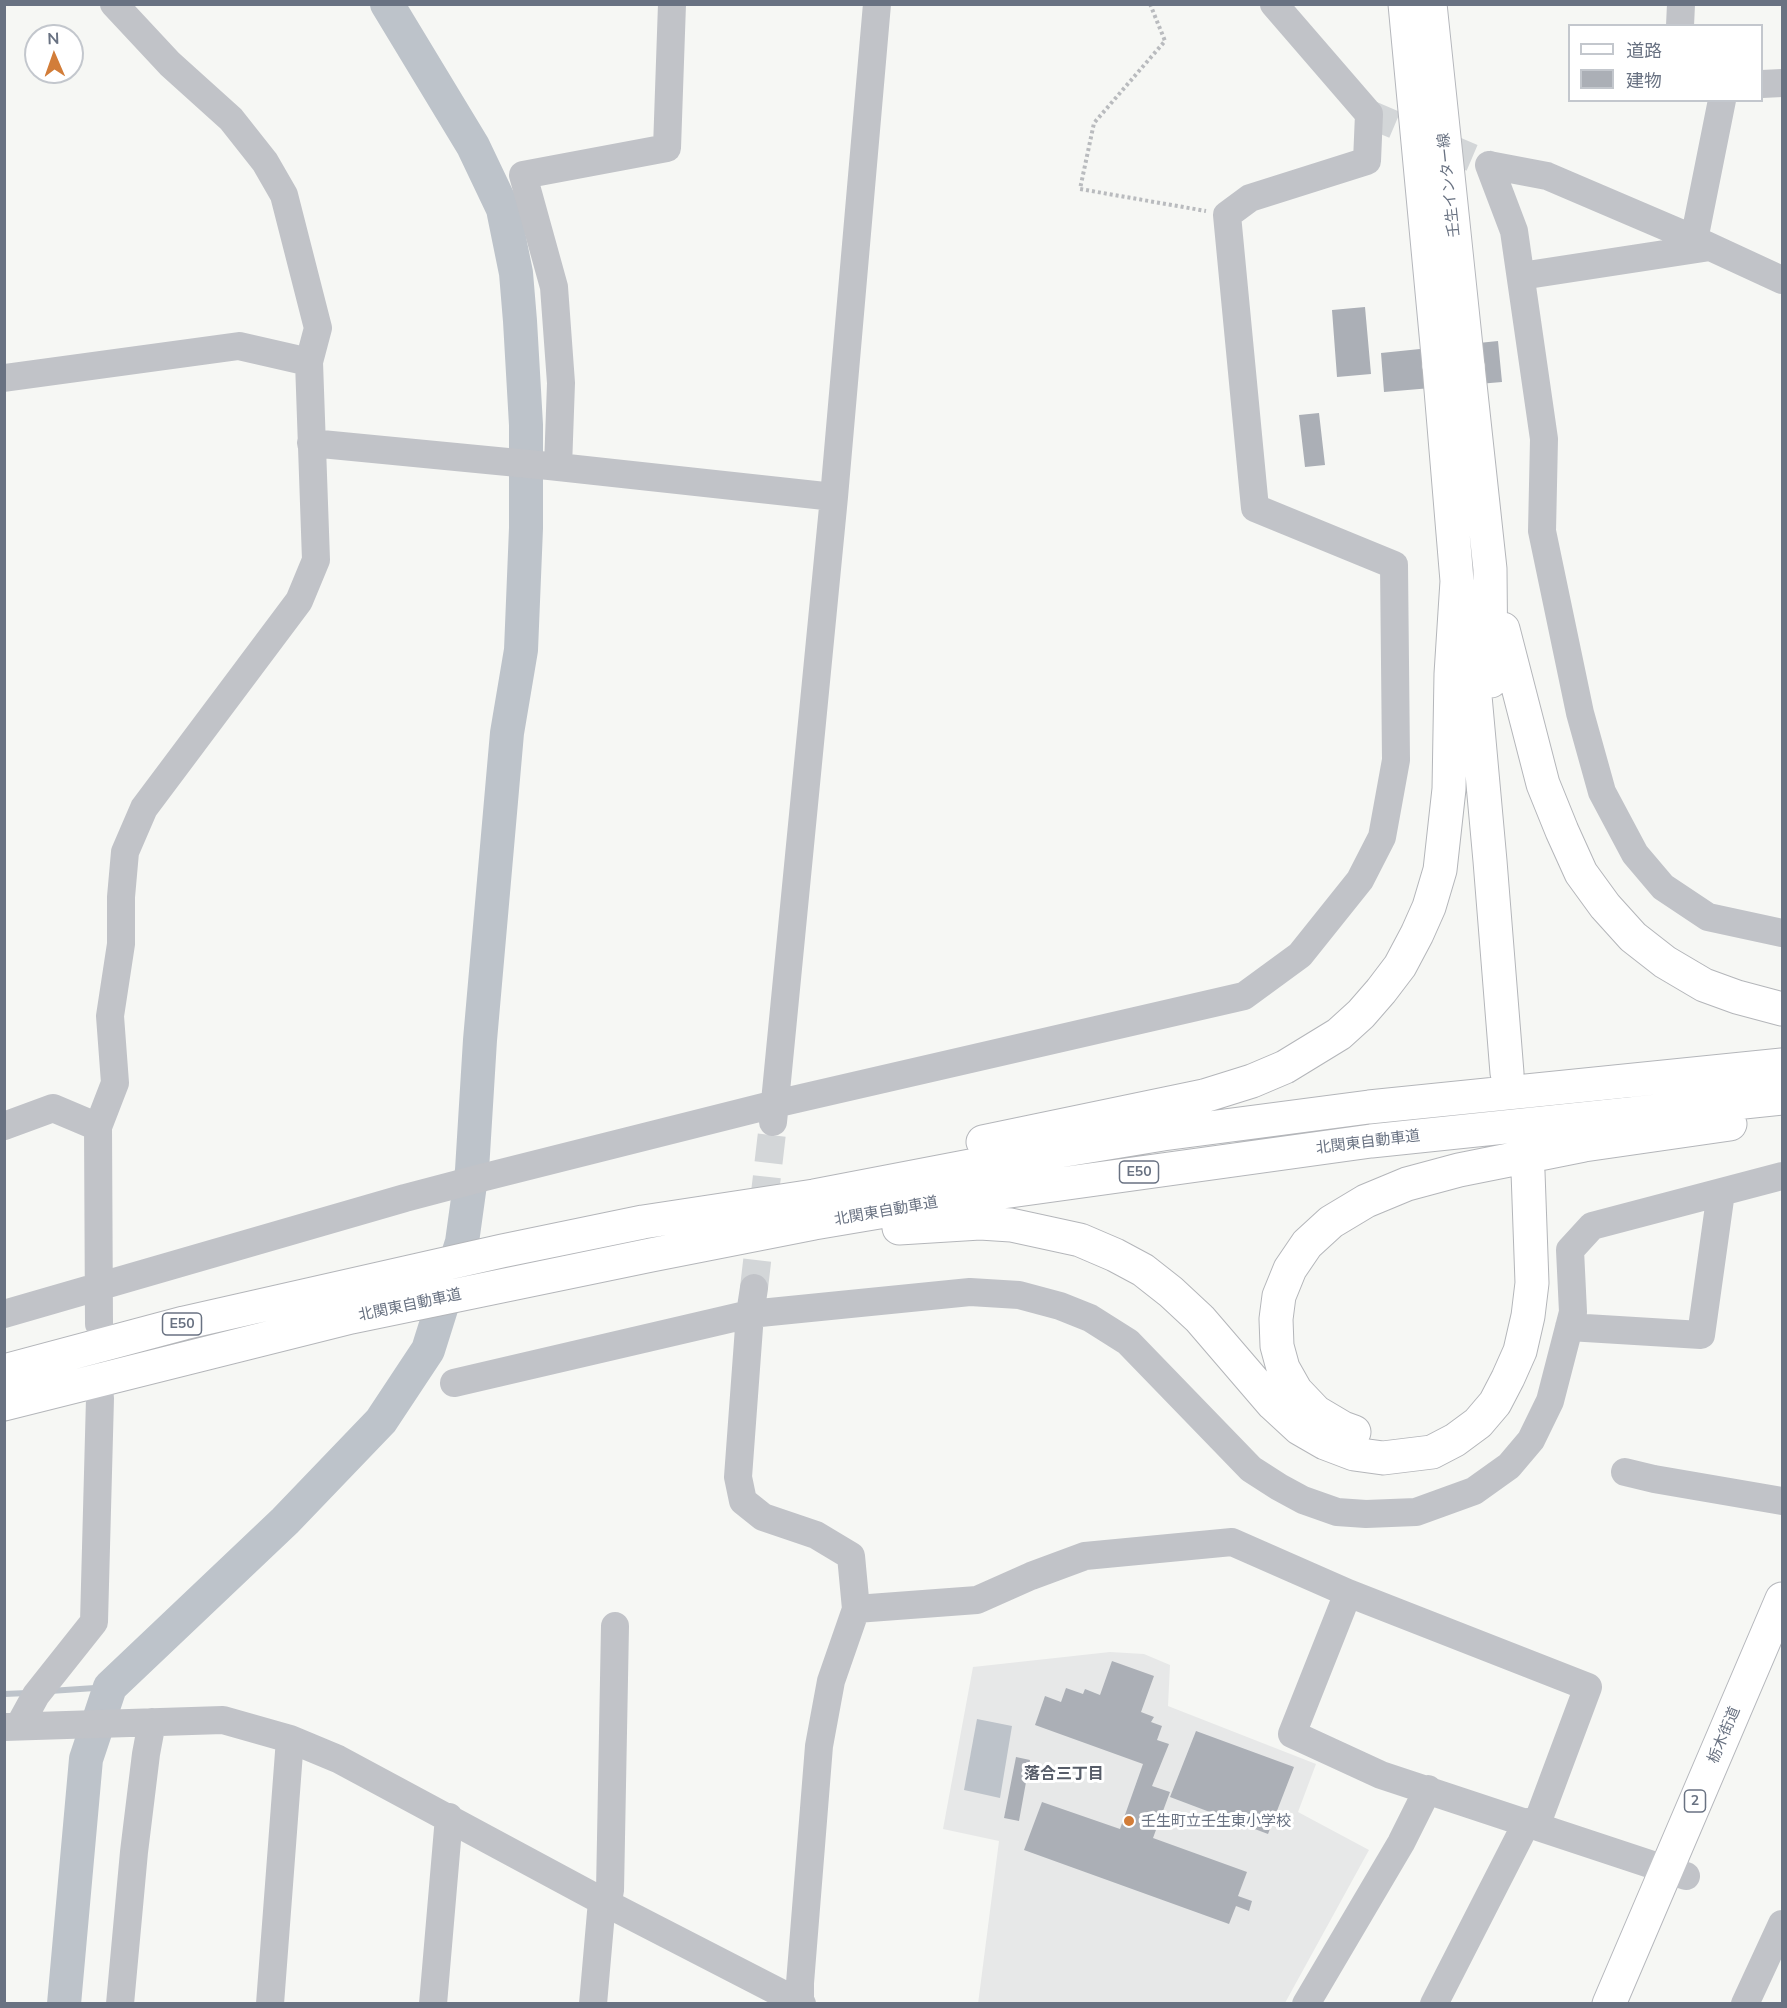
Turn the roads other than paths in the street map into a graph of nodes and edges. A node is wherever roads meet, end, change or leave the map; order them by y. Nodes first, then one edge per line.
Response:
1 (114, 4) edge
2 (672, 4) edge
3 (877, 4) edge
4 (1274, 4) edge
5 (1405, 4) edge
6 (1430, 4) edge
7 (1681, 4) edge
8 (1680, 24) edge
9 (1782, 83) edge
10 (1763, 84) edge
11 (1722, 102) edge
12 (1702, 244) junction
13 (1521, 276) junction
14 (1782, 280) edge
15 (309, 362) junction
16 (1454, 366) junction
17 (4, 378) edge
18 (311, 443) junction
19 (549, 466) junction
20 (834, 497) junction
21 (1490, 569) junction
22 (1457, 581) junction
23 (1782, 933) edge
24 (1782, 1009) edge
25 (1782, 1065) edge
26 (1782, 1098) edge
27 (774, 1114) junction
28 (1782, 1117) edge
29 (4, 1126) edge
30 (98, 1126) junction
31 (1782, 1176) edge
32 (1720, 1192) junction
33 (643, 1222) junction
34 (99, 1286) junction
35 (502, 1286) junction
36 (752, 1301) junction
37 (4, 1314) edge
38 (99, 1324) dead end
39 (1569, 1327) junction
40 (4, 1371) edge
41 (454, 1383) dead end
42 (100, 1398) dead end
43 (4, 1404) edge
44 (1625, 1472) dead end
45 (1782, 1501) edge
46 (1348, 1593) junction
47 (1782, 1599) edge
48 (856, 1609) junction
49 (615, 1626) dead end
50 (1782, 1654) edge
51 (152, 1722) junction
52 (12, 1726) edge
53 (290, 1738) junction
54 (1428, 1789) junction
55 (449, 1817) junction
56 (1532, 1824) junction
57 (1676, 1872) junction
58 (602, 1901) junction
59 (1782, 1924) edge
60 (752, 1991) edge
61 (801, 2003) edge
62 (120, 2004) edge
63 (270, 2004) edge
64 (433, 2004) edge
65 (593, 2004) edge
66 (1305, 2004) edge
67 (1434, 2004) edge
68 (1609, 2004) edge
69 (1632, 2004) edge
70 (1745, 2004) edge

1 - 15 street
2 - 19 street
3 - 20 street
4 - 27 street
5 - 16 main road, 壬生インター線
6 - 16 main road, 壬生インター線
7 - 8 street
9 - 10 street
11 - 12 street
12 - 13 street
12 - 13 street
12 - 14 street
13 - 23 street
15 - 17 street
15 - 18 street
16 - 21 main road
16 - 22 main road
18 - 19 street
18 - 30 street
19 - 20 street
20 - 27 street
21 - 22 main road
21 - 24 main road
22 - 33 main road
25 - 33 main road, 北関東自動車道 / E50
26 - 35 main road, 北関東自動車道 / E50
27 - 34 street
28 - 35 main road
29 - 30 street
30 - 34 street
31 - 32 street
32 - 39 street
32 - 39 street
33 - 40 main road, 北関東自動車道 / E50
34 - 37 street
34 - 38 street
35 - 43 main road, 北関東自動車道 / E50
36 - 39 street
36 - 41 street
36 - 48 street
42 - 52 street
44 - 45 street
46 - 48 street
46 - 54 street
46 - 56 street
47 - 57 main road, 栃木街道 / 2
48 - 61 street
49 - 58 street
50 - 57 main road, 栃木街道 / 2
51 - 52 street
51 - 53 street
51 - 62 street
53 - 55 street
53 - 63 street
54 - 56 street
54 - 66 street
55 - 58 street
55 - 64 street
56 - 57 street
56 - 67 street
57 - 68 main road, 栃木街道 / 2
57 - 69 main road, 栃木街道 / 2
58 - 60 street
58 - 65 street
59 - 70 street
60 - 61 street

